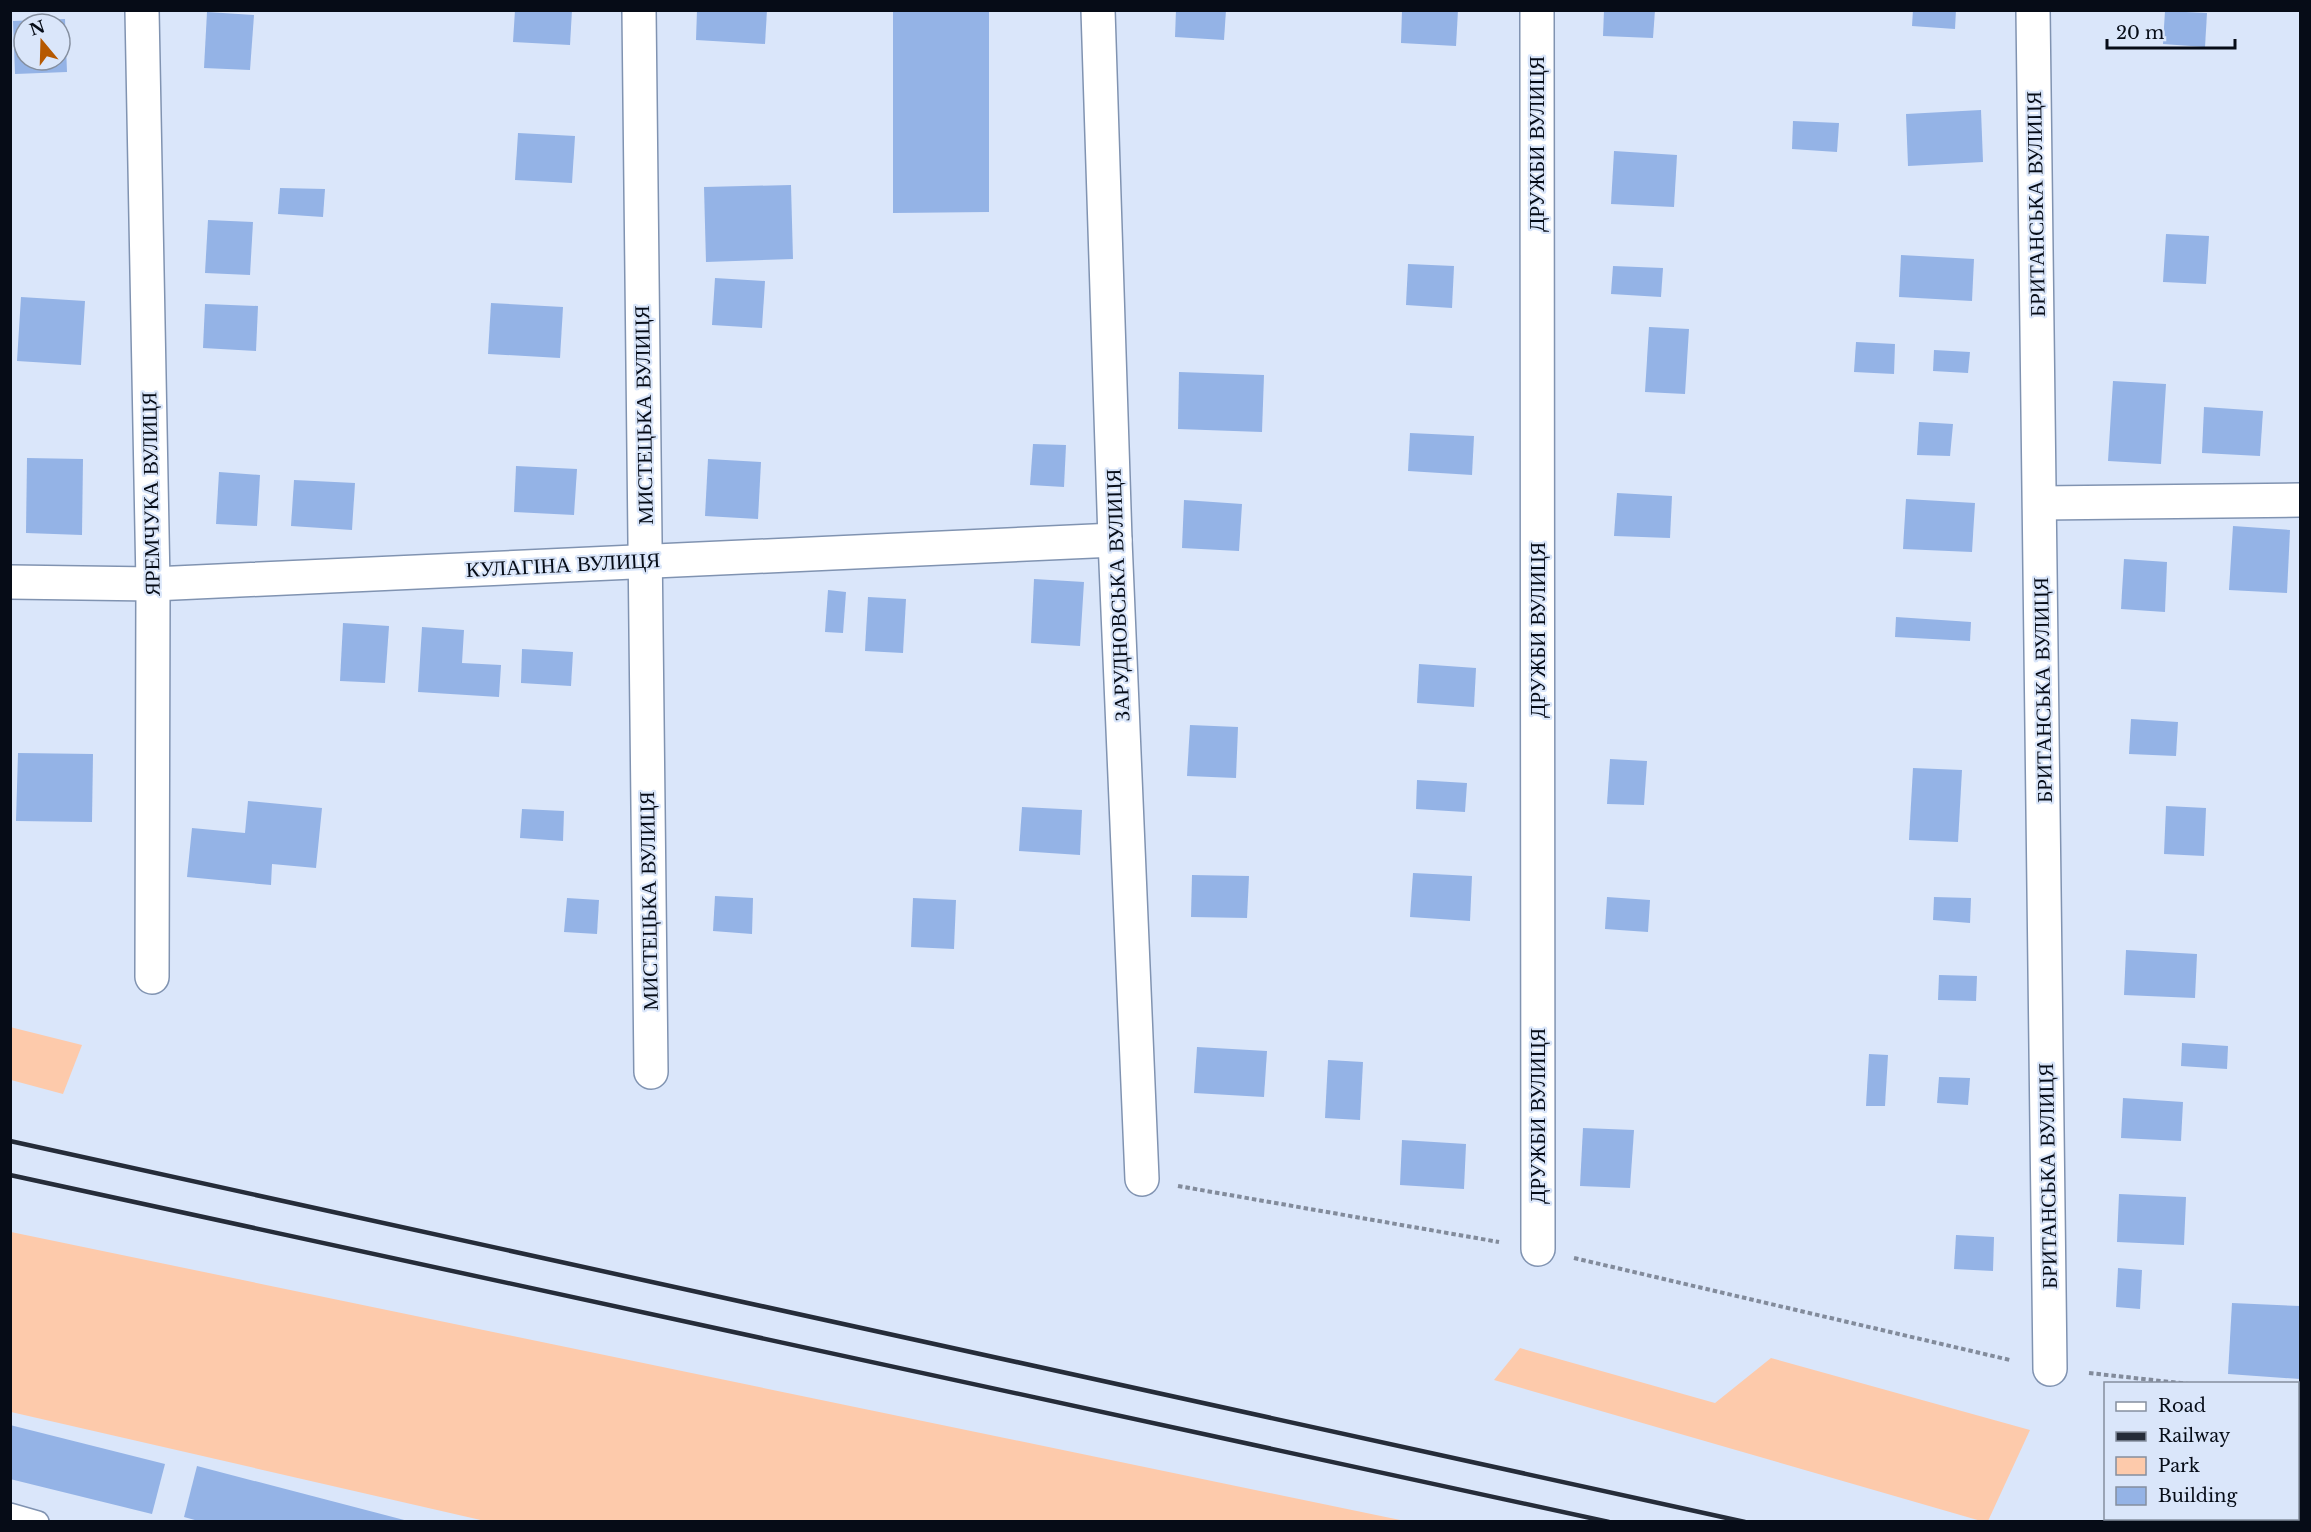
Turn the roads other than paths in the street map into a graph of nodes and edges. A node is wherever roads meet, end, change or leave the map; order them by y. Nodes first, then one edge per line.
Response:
1 (142, 10) edge
2 (639, 10) edge
3 (1098, 10) edge
4 (1537, 10) edge
5 (2033, 10) edge
6 (2301, 500) edge
7 (2041, 503) junction
8 (1115, 540) junction
9 (646, 561) junction
10 (10, 582) edge
11 (153, 584) junction
12 (152, 977) dead end
13 (651, 1072) dead end
14 (1142, 1179) road end
15 (1538, 1249) road end
16 (2050, 1369) road end
17 (10, 1514) edge
18 (38, 1521) edge

1 - 11 street, ЯРЕМЧУКА ВУЛИЦЯ
2 - 9 street, МИСТЕЦЬКА ВУЛИЦЯ
3 - 8 street, ЗАРУДНОВСЬКА ВУЛИЦЯ
4 - 15 street, ДРУЖБИ ВУЛИЦЯ
5 - 7 street, БРИТАНСЬКА ВУЛИЦЯ
6 - 7 street
7 - 16 street, БРИТАНСЬКА ВУЛИЦЯ
8 - 9 street, КУЛАГІНА ВУЛИЦЯ
8 - 14 street, ЗАРУДНОВСЬКА ВУЛИЦЯ
9 - 11 street, КУЛАГІНА ВУЛИЦЯ
9 - 13 street, МИСТЕЦЬКА ВУЛИЦЯ
10 - 11 street, КУЛАГІНА ВУЛИЦЯ
11 - 12 street, ЯРЕМЧУКА ВУЛИЦЯ
17 - 18 lane

